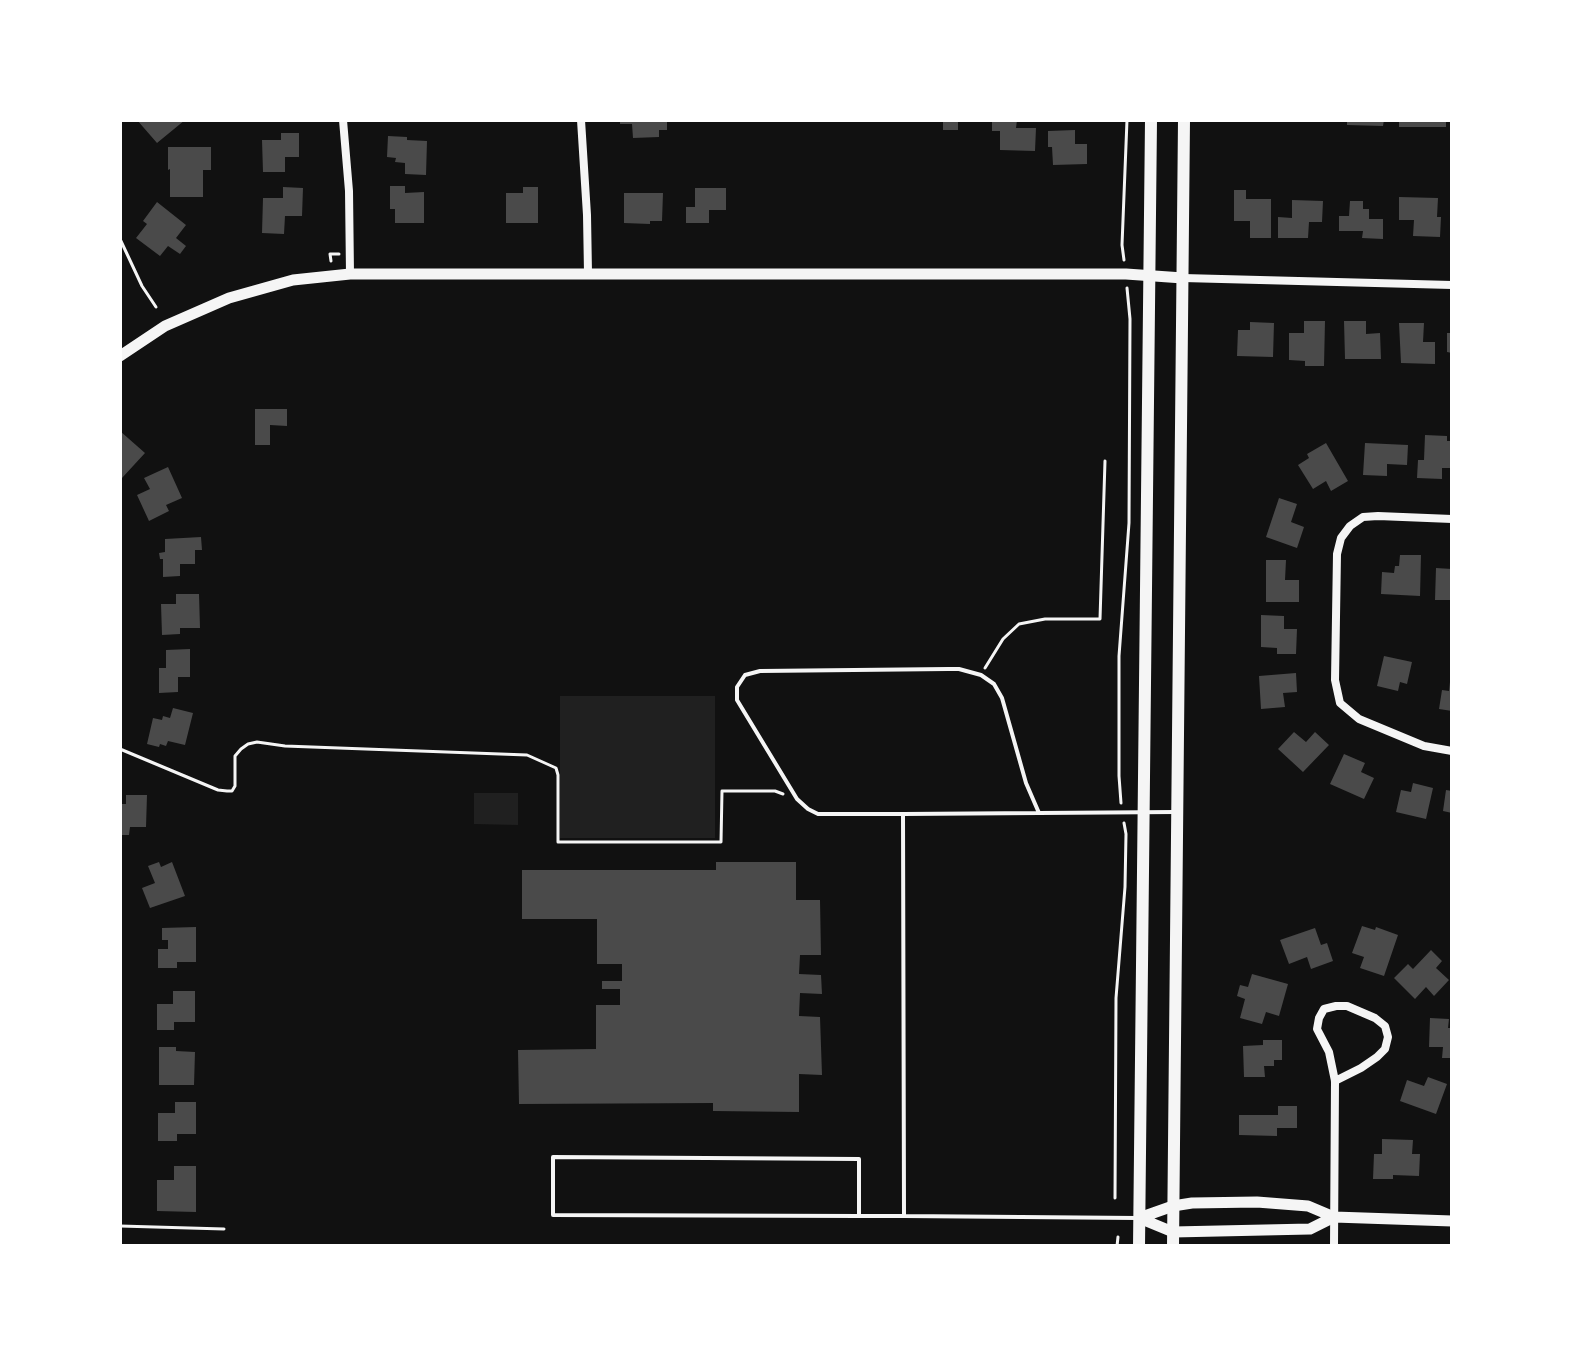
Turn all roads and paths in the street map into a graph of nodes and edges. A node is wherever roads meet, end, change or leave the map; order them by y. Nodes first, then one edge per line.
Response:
1 (343, 120) edge
2 (581, 120) edge
3 (1127, 120) edge
4 (1151, 120) edge
5 (1184, 120) edge
6 (120, 239) edge
7 (1122, 245) dead end
8 (588, 273) junction
9 (350, 274) junction
10 (1151, 275) junction
11 (1183, 278) junction
12 (1452, 285) edge
13 (1128, 304) dead end
14 (156, 307) dead end
15 (120, 356) edge
16 (1105, 461) dead end
17 (1452, 519) edge
18 (981, 675) junction
19 (120, 749) edge
20 (1452, 751) edge
21 (1120, 793) dead end
22 (799, 801) junction
23 (1143, 812) junction
24 (1177, 812) junction
25 (1039, 813) junction
26 (903, 814) junction
27 (1126, 834) dead end
28 (1335, 1081) junction
29 (1115, 1198) dead end
30 (1173, 1206) junction
31 (859, 1216) junction
32 (904, 1216) junction
33 (1334, 1217) junction
34 (1139, 1218) junction
35 (1452, 1221) edge
36 (120, 1226) edge
37 (224, 1229) dead end
38 (1173, 1232) junction
39 (1118, 1237) dead end
40 (1117, 1246) edge
41 (1139, 1246) edge
42 (1173, 1246) edge
43 (1334, 1246) edge

1 - 9 street
2 - 8 street
3 - 7 path
4 - 10 main road
5 - 11 main road
6 - 14 path
8 - 9 street
8 - 10 street
9 - 15 street
10 - 11 street
10 - 23 main road
11 - 12 street
11 - 24 main road
13 - 21 path
16 - 18 path
17 - 20 street
18 - 22 lane
18 - 25 lane
19 - 22 path
22 - 26 lane
23 - 24 lane
23 - 25 lane
23 - 34 main road
24 - 30 main road
25 - 26 lane
26 - 32 lane
27 - 29 path
28 - 28 street
28 - 33 street
30 - 33 street
30 - 34 street
30 - 38 main road
31 - 31 lane
31 - 32 lane
32 - 34 lane
33 - 35 street
33 - 38 street
33 - 43 street
34 - 38 street
34 - 41 main road
36 - 37 path
38 - 42 main road
39 - 40 path

